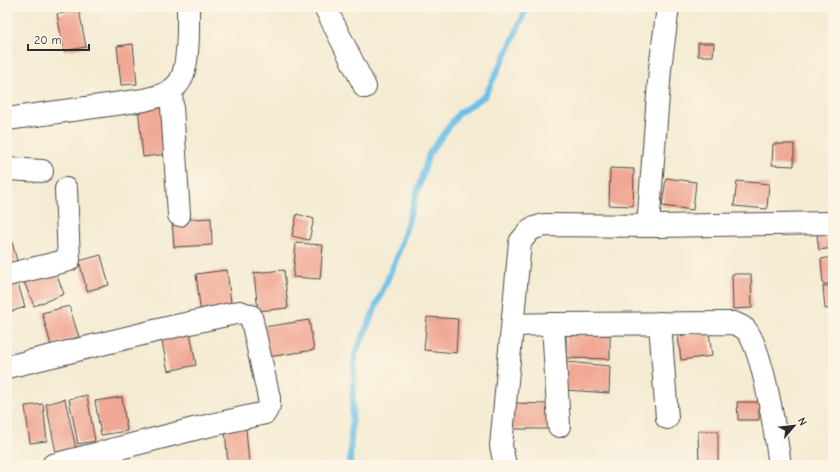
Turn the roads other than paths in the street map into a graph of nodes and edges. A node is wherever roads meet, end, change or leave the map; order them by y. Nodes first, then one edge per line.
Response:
1 (188, 7) edge
2 (325, 7) edge
3 (668, 7) edge
4 (365, 87) dead end
5 (171, 91) junction
6 (7, 119) edge
7 (7, 168) edge
8 (42, 171) dead end
9 (66, 189) dead end
10 (179, 215) dead end
11 (833, 224) edge
12 (648, 226) junction
13 (7, 276) edge
14 (660, 323) junction
15 (554, 324) junction
16 (513, 325) junction
17 (7, 367) edge
18 (667, 418) dead end
19 (559, 426) dead end
20 (53, 465) edge
21 (505, 465) edge
22 (780, 465) edge

1 - 5 street
2 - 4 street
3 - 12 street
5 - 6 street
5 - 10 street
7 - 8 street
9 - 13 street
11 - 12 street
12 - 16 street
14 - 15 street
14 - 18 street
14 - 22 street
15 - 16 street
15 - 19 street
16 - 21 street
17 - 20 street

